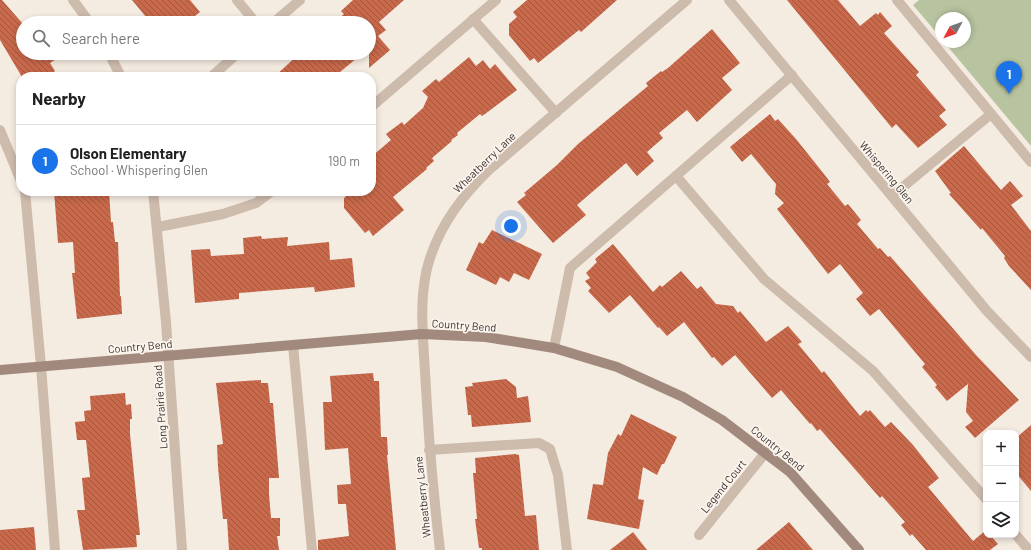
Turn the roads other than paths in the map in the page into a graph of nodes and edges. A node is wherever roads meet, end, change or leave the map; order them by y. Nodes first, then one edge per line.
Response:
1 (73, 0) edge
2 (237, 0) edge
3 (300, 0) edge
4 (496, 0) edge
5 (687, 0) edge
6 (729, 0) edge
7 (897, 0) edge
8 (85, 16) edge
9 (250, 16) edge
10 (281, 16) edge
11 (474, 19) junction
12 (112, 60) edge
13 (230, 60) edge
14 (118, 72) edge
15 (217, 72) edge
16 (792, 75) junction
17 (376, 103) edge
18 (556, 113) junction
19 (991, 114) junction
20 (0, 130) edge
21 (1031, 162) edge
22 (16, 169) edge
23 (676, 176) junction
24 (25, 196) edge
25 (154, 196) edge
26 (265, 196) edge
27 (892, 196) junction
28 (158, 227) junction
29 (422, 334) junction
30 (293, 345) junction
31 (554, 348) junction
32 (168, 355) junction
33 (1031, 357) edge
34 (41, 366) junction
35 (0, 370) edge
36 (429, 450) junction
37 (766, 452) junction
38 (983, 496) edge
39 (699, 535) dead end
40 (1019, 538) edge
41 (55, 550) edge
42 (182, 550) edge
43 (312, 550) edge
44 (440, 550) edge
45 (567, 550) edge
46 (859, 550) edge
47 (1029, 550) edge

1 - 8 street
2 - 9 street
3 - 10 street
4 - 11 street
5 - 18 street, Wheatberry Lane
6 - 16 street, Whispering Glen
7 - 19 street
11 - 17 street
11 - 18 street
12 - 14 street
13 - 15 street
16 - 23 street
16 - 27 street, Whispering Glen
18 - 29 street, Wheatberry Lane
19 - 21 street
19 - 27 street
20 - 22 street
23 - 31 street
23 - 38 street
24 - 34 street
25 - 28 street, Long Prairie Road
26 - 28 street
27 - 33 street, Whispering Glen
28 - 32 street, Long Prairie Road
29 - 30 street, Country Bend
29 - 31 street, Country Bend
29 - 36 street, Wheatberry Lane
30 - 32 street, Country Bend
30 - 43 street
31 - 37 street, Country Bend
32 - 34 street, Country Bend
32 - 42 street, Long Prairie Road
34 - 35 street, Country Bend
34 - 41 street
36 - 44 street, Wheatberry Lane
36 - 45 street
37 - 39 street, Legend Court
37 - 46 street, Country Bend
40 - 47 street

